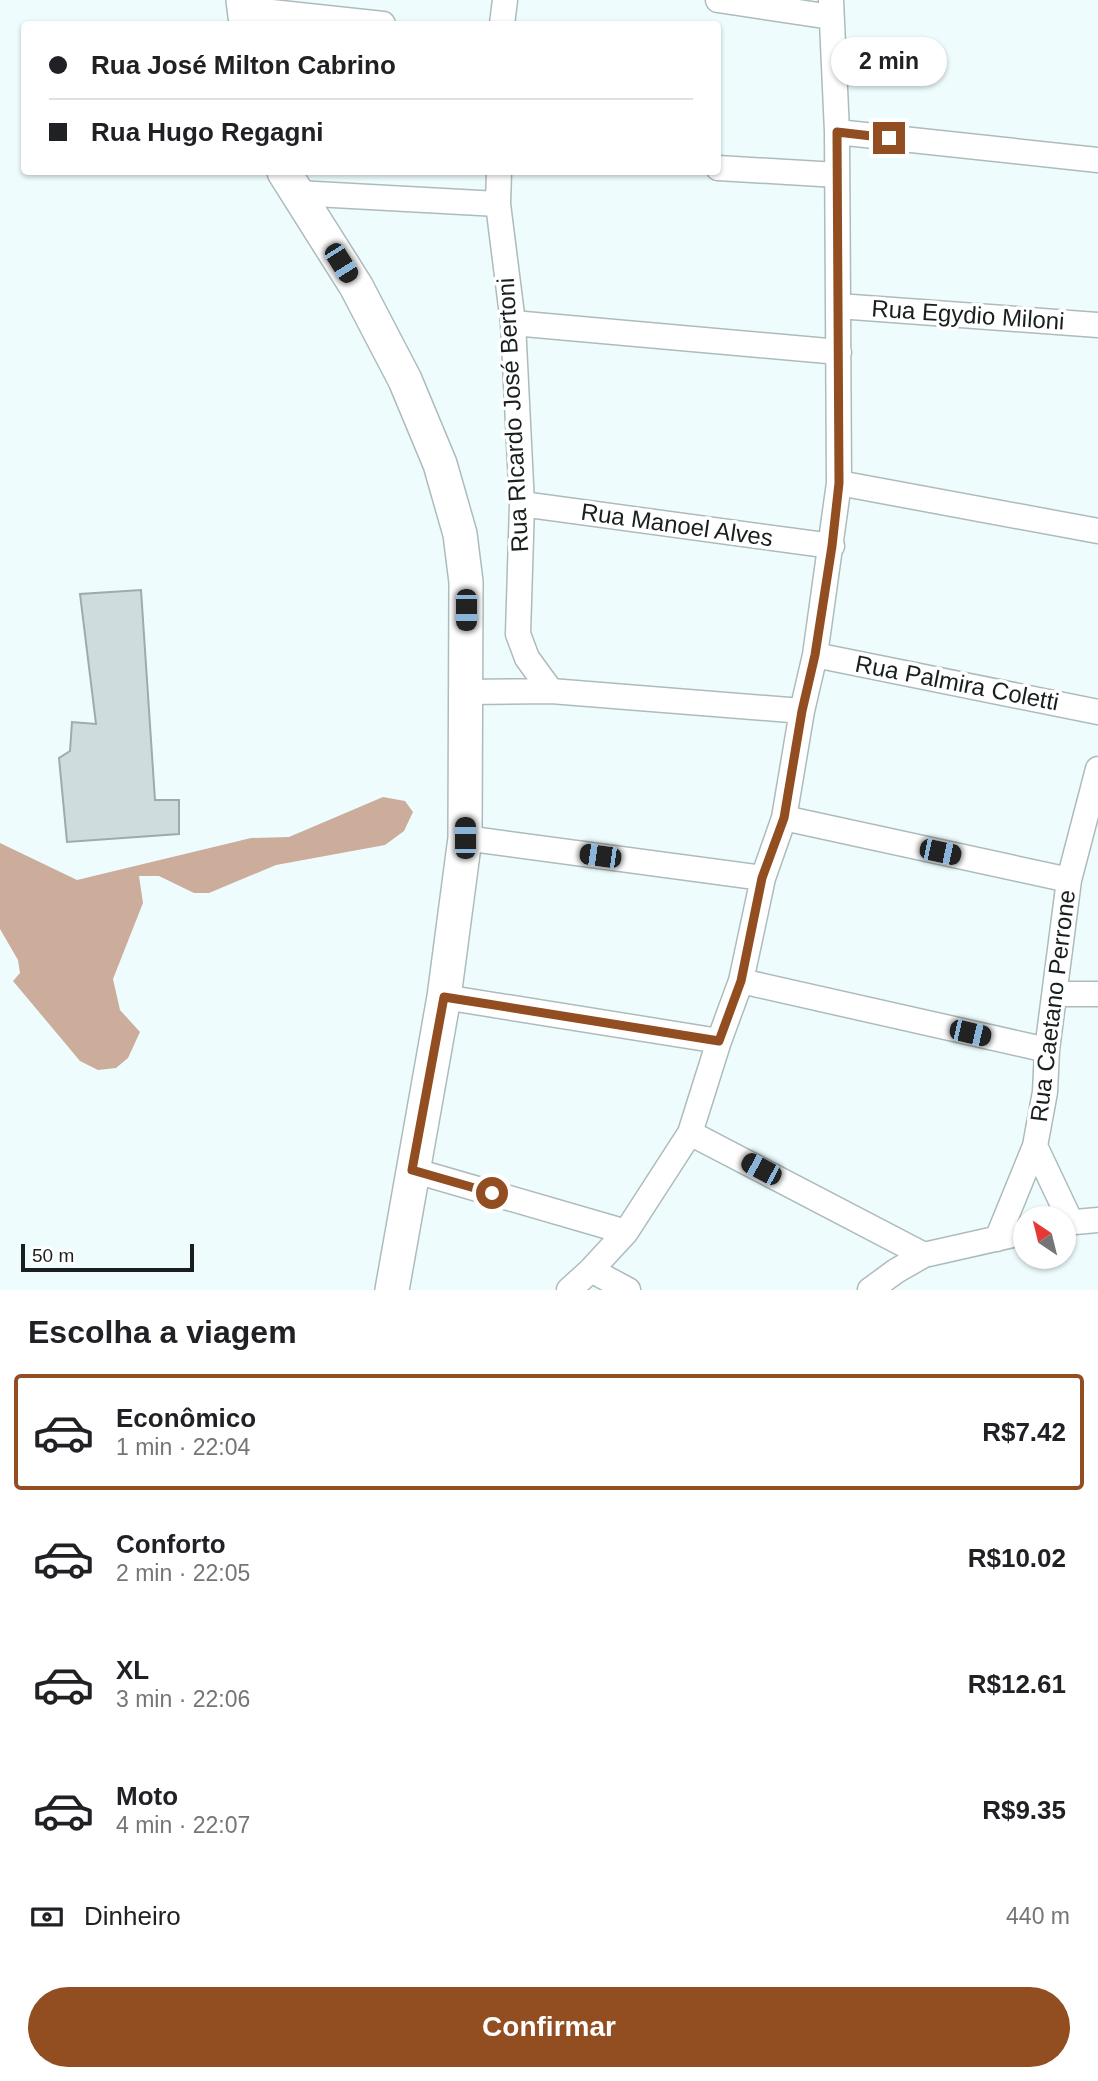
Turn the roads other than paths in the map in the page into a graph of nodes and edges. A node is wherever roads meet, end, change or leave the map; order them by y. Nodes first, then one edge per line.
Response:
1 (505, 0) edge
2 (718, 0) edge
3 (831, 8) edge
4 (244, 11) edge
5 (351, 21) edge
6 (502, 21) edge
7 (837, 132) junction
8 (1098, 160) edge
9 (721, 168) edge
10 (499, 175) edge
11 (837, 175) junction
12 (291, 182) edge
13 (498, 204) junction
14 (838, 306) junction
15 (513, 323) junction
16 (1098, 325) edge
17 (839, 352) junction
18 (839, 483) junction
19 (522, 504) junction
20 (1098, 531) edge
21 (832, 546) junction
22 (815, 655) junction
23 (551, 691) junction
24 (466, 692) junction
25 (802, 711) junction
26 (1098, 712) edge
27 (1098, 769) edge
28 (1093, 809) edge
29 (784, 818) junction
30 (465, 838) junction
31 (762, 878) junction
32 (1069, 880) junction
33 (741, 981) junction
34 (1055, 993) junction
35 (1098, 994) edge
36 (444, 997) junction
37 (719, 1041) junction
38 (1047, 1050) junction
39 (690, 1133) junction
40 (1035, 1146) junction
41 (412, 1170) junction
42 (1060, 1206) edge
43 (1098, 1220) edge
44 (1076, 1221) edge
45 (626, 1232) junction
46 (1013, 1235) edge
47 (997, 1239) junction
48 (924, 1255) junction
49 (591, 1270) junction
50 (392, 1290) edge
51 (569, 1290) edge
52 (628, 1290) edge
53 (870, 1290) edge

1 - 6 street
2 - 3 street
3 - 7 street
4 - 5 street
7 - 8 street
7 - 11 street
9 - 11 street
10 - 13 street, Rua RIcardo José Bertoni
11 - 14 street
12 - 13 street
12 - 24 street
13 - 15 street, Rua RIcardo José Bertoni
14 - 16 street, Rua Egydio Miloni
14 - 17 street
15 - 17 street
15 - 19 street, Rua RIcardo José Bertoni
17 - 18 street
18 - 20 street
18 - 21 street
19 - 21 street, Rua Manoel Alves
19 - 23 street, Rua RIcardo José Bertoni
21 - 22 street
22 - 25 street
22 - 26 street, Rua Palmira Coletti
23 - 24 street
23 - 25 street
24 - 30 street
25 - 29 street
27 - 28 street, Rua Caetano Perrone
28 - 32 street, Rua Caetano Perrone
29 - 31 street
29 - 32 street
30 - 31 street
30 - 36 street
31 - 33 street
32 - 34 street, Rua Caetano Perrone
33 - 37 street
33 - 38 street
34 - 35 street
34 - 38 street, Rua Caetano Perrone
36 - 37 street
36 - 41 street
37 - 39 street
38 - 40 street, Rua Caetano Perrone
39 - 45 street
39 - 48 street
40 - 42 street
40 - 47 street, Rua Caetano Perrone
41 - 45 street
41 - 50 street
43 - 44 street
45 - 49 street
46 - 47 street
47 - 48 street
48 - 53 street
49 - 51 street
49 - 52 street

